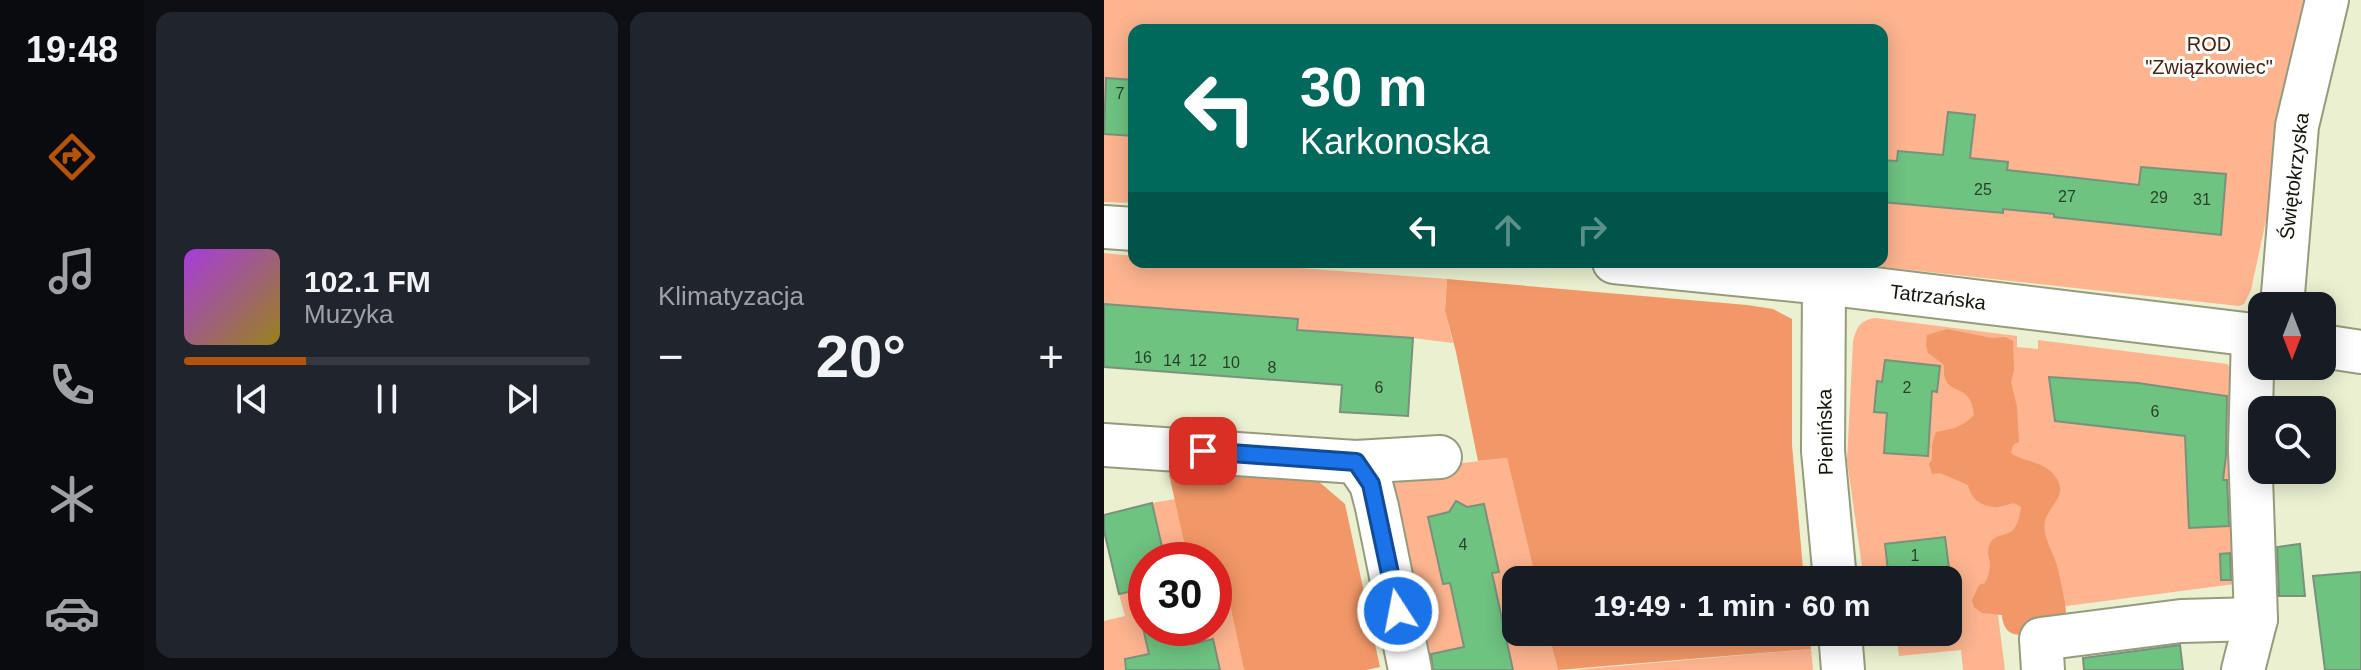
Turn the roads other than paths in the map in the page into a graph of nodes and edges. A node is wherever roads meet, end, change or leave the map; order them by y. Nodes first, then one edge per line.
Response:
1 (2327, 0) edge
2 (1104, 227) edge
3 (1128, 229) edge
4 (1674, 268) edge
5 (1824, 283) junction
6 (2271, 292) edge
7 (2248, 324) edge
8 (2336, 348) edge
9 (2361, 352) edge
10 (2259, 380) edge
11 (1104, 445) edge
12 (1440, 457) dead end
13 (1356, 462) junction
14 (1834, 566) edge
15 (2256, 619) junction
16 (1841, 646) edge
17 (1410, 670) edge
18 (1843, 670) edge
19 (2043, 670) edge
20 (2243, 670) edge

1 - 6 street, Świętokrzyska
2 - 3 street
4 - 5 street, Tatrzańska
5 - 7 street, Tatrzańska
5 - 14 street, Pienińska
8 - 9 street
10 - 15 street, Świętokrzyska
11 - 13 street
12 - 13 street
13 - 17 street
15 - 19 street
15 - 20 street, Świętokrzyska
16 - 18 street

